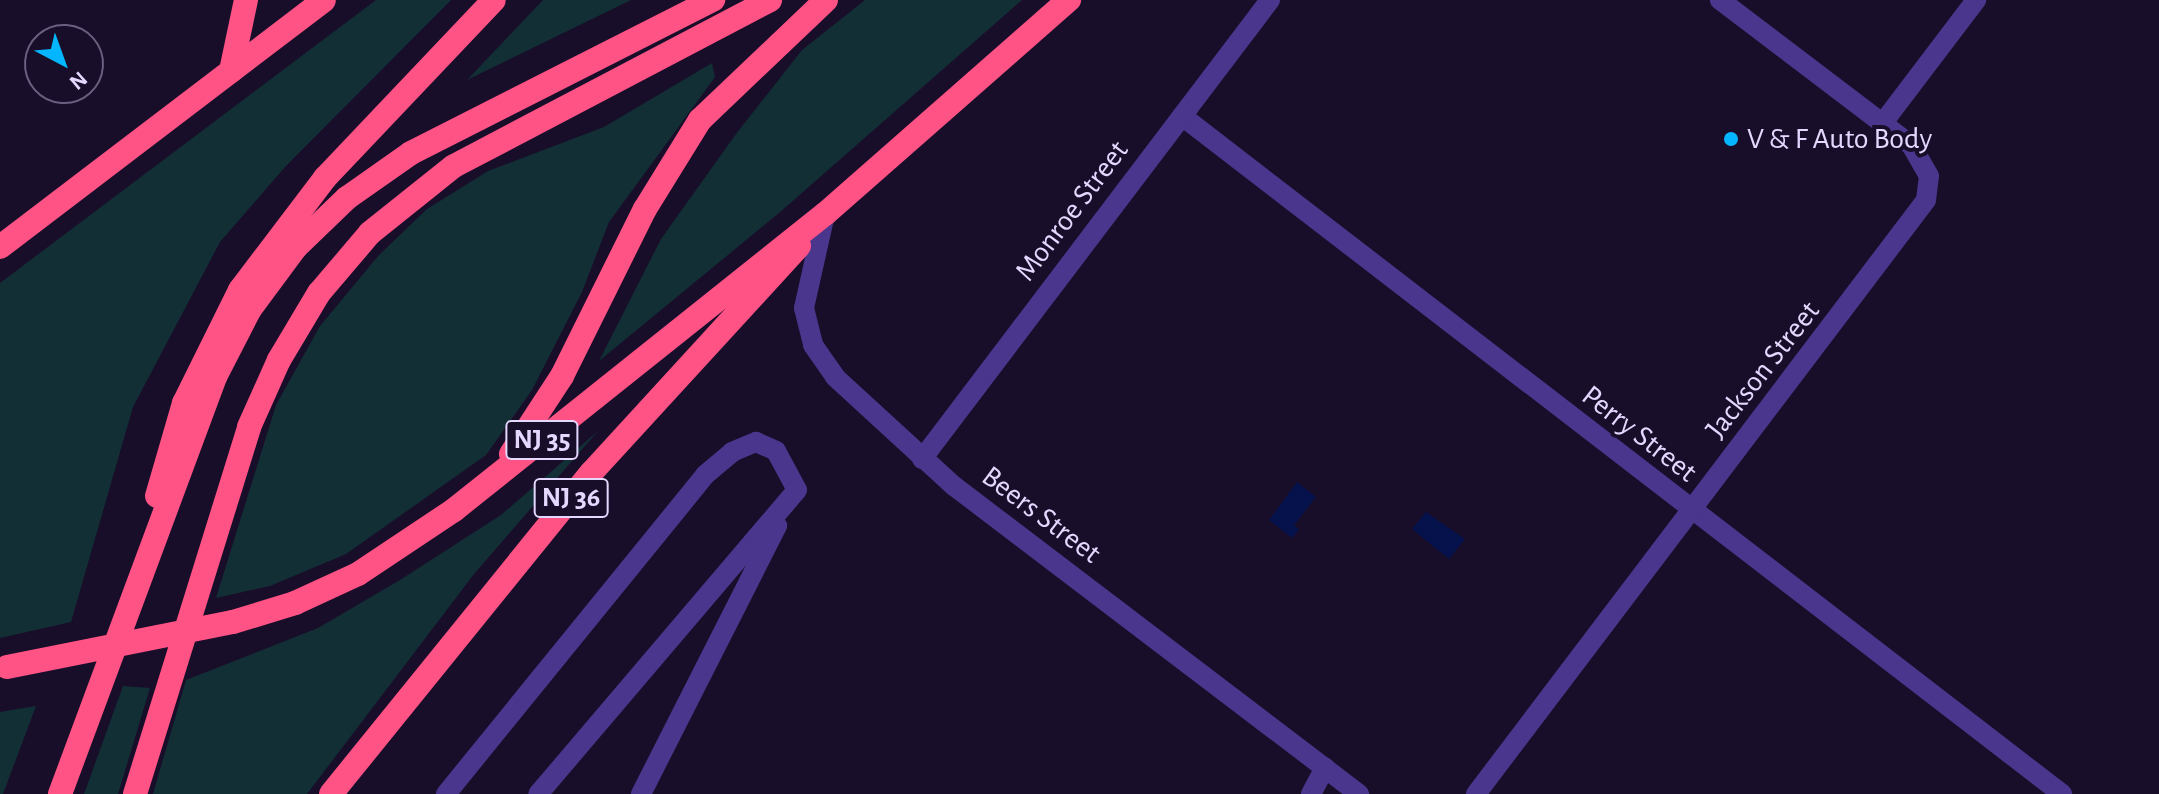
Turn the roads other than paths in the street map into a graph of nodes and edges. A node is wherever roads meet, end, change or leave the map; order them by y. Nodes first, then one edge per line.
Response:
1 (246, 0) edge
2 (324, 0) edge
3 (494, 0) edge
4 (713, 0) edge
5 (770, 0) edge
6 (826, 0) edge
7 (1069, 0) edge
8 (1720, 0) edge
9 (1976, 0) edge
10 (1269, 1) edge
11 (231, 71) junction
12 (1182, 116) junction
13 (1882, 124) junction
14 (825, 214) junction
15 (0, 247) edge
16 (922, 459) junction
17 (491, 482) junction
18 (794, 494) junction
19 (1691, 512) junction
20 (140, 568) junction
21 (3, 668) edge
22 (1325, 768) junction
23 (60, 794) edge
24 (135, 794) edge
25 (331, 794) edge
26 (446, 794) edge
27 (538, 794) edge
28 (641, 794) edge
29 (1311, 794) edge
30 (1359, 794) edge
31 (1476, 794) edge
32 (2062, 794) edge

1 - 11 highway
2 - 11 highway
3 - 20 highway
4 - 20 highway
5 - 24 highway
6 - 17 highway
7 - 14 highway, NJ 35
8 - 13 street
9 - 13 street
10 - 12 street, Monroe Street
11 - 15 highway
12 - 16 street, Monroe Street
12 - 19 street, Perry Street
13 - 19 street, Jackson Street
14 - 16 street, Beers Street
14 - 17 highway, NJ 35
14 - 25 highway, NJ 36
16 - 22 street, Beers Street
17 - 21 highway, NJ 35, bridge
18 - 26 street
18 - 27 street
18 - 28 street
19 - 31 street, Jackson Street
19 - 32 street, Perry Street
20 - 23 highway
22 - 29 street
22 - 30 street, Beers Street

